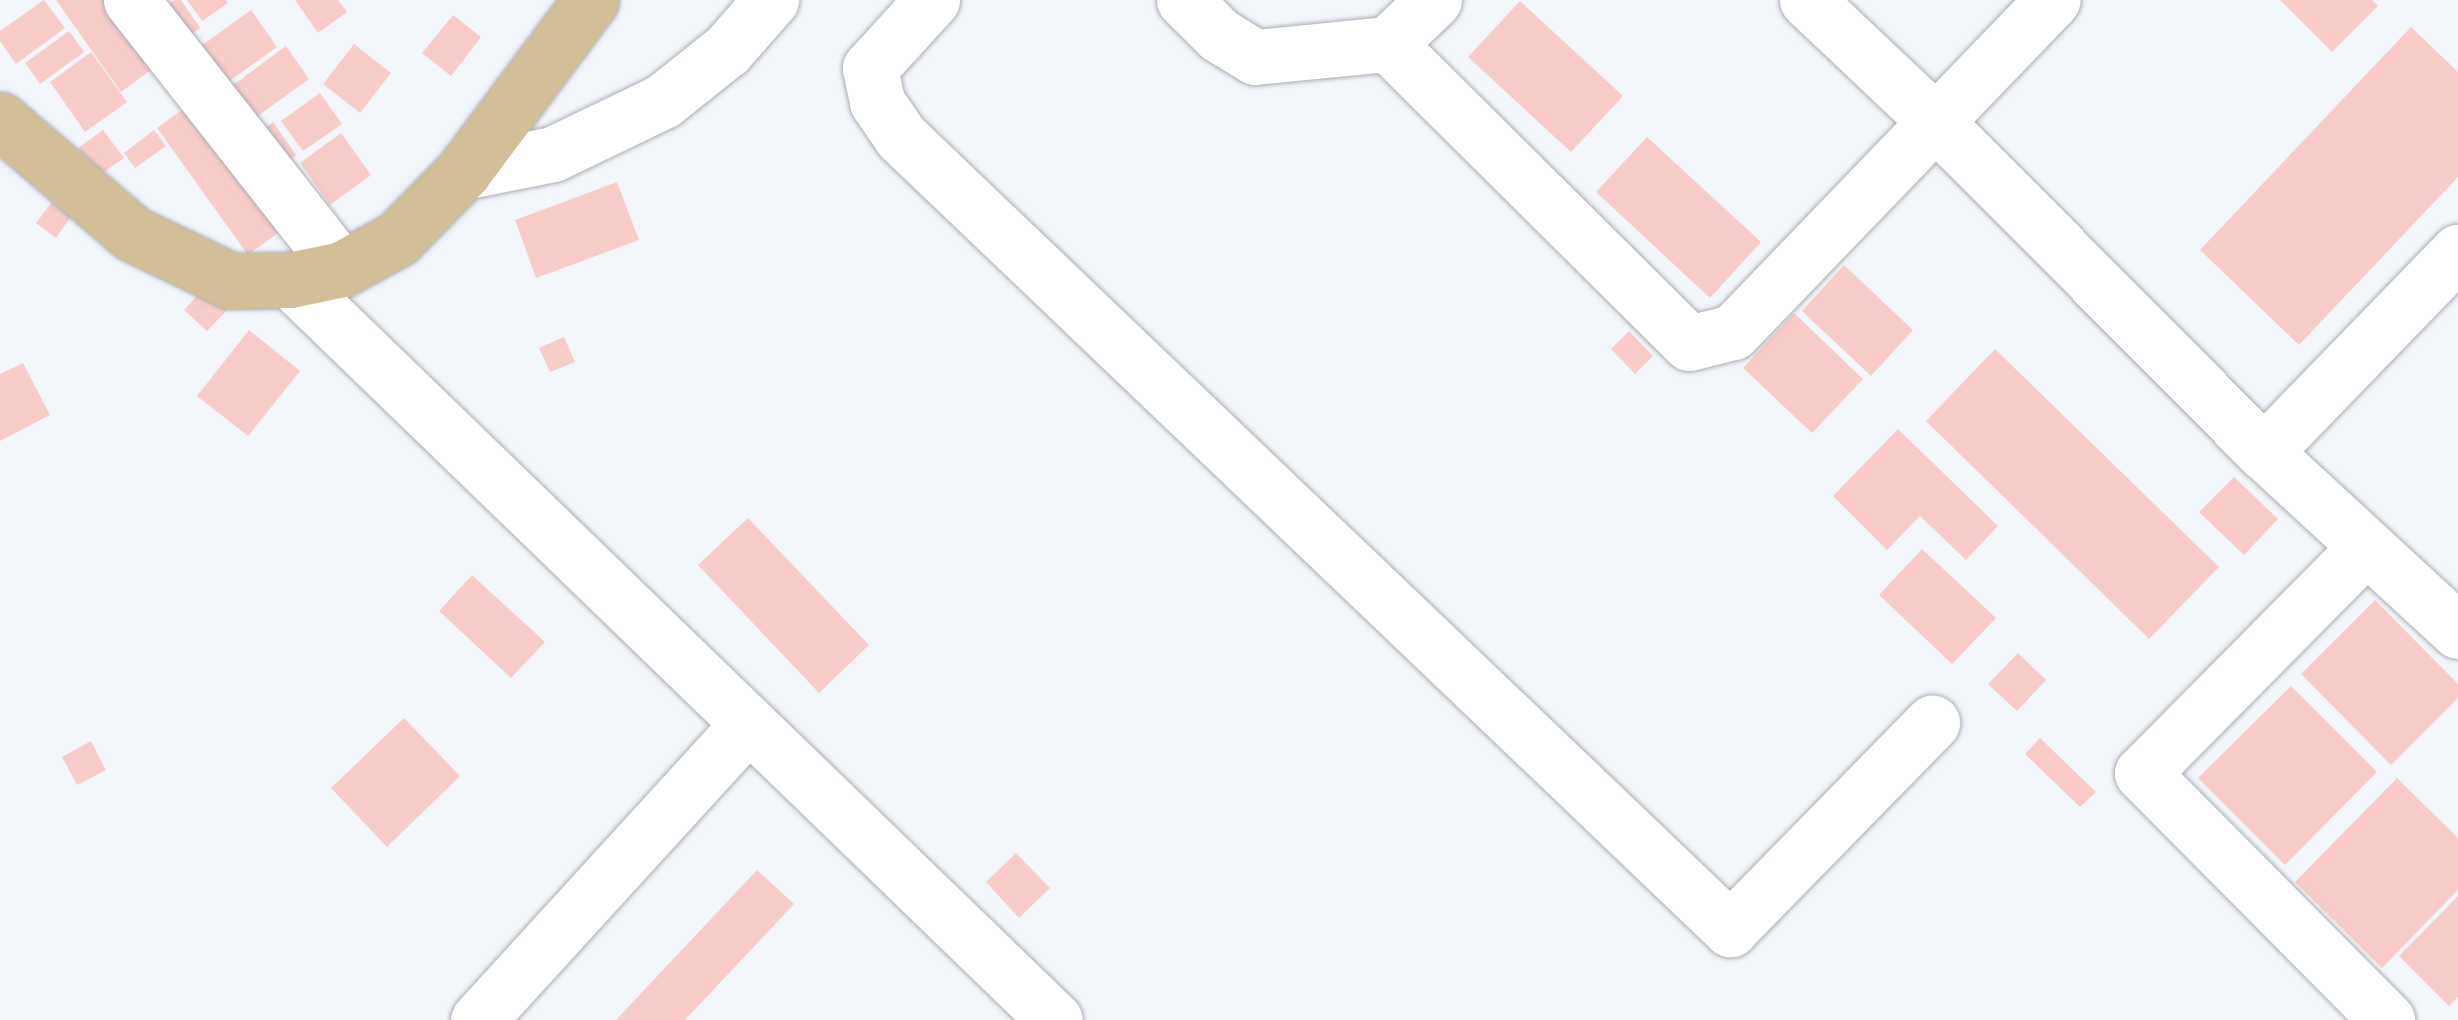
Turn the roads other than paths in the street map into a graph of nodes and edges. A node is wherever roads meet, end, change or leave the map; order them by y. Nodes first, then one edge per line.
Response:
1 (131, 0) edge
2 (590, 0) edge
3 (771, 0) edge
4 (932, 0) edge
5 (1184, 0) edge
6 (1434, 0) edge
7 (1807, 0) edge
8 (2053, 0) edge
9 (1388, 44) junction
10 (0, 120) edge
11 (1936, 122) junction
12 (463, 172) junction
13 (2458, 252) edge
14 (316, 275) junction
15 (2264, 452) junction
16 (2366, 548) junction
17 (2448, 602) edge
18 (1932, 723) dead end
19 (748, 724) junction
20 (478, 1020) edge
21 (1055, 1020) edge
22 (2387, 1020) edge

1 - 14 street
2 - 12 main road
3 - 12 street
4 - 18 street
5 - 9 street
6 - 9 street
7 - 11 street
8 - 11 street
9 - 11 street
10 - 14 main road
11 - 15 street
12 - 14 main road
13 - 15 street
14 - 19 street
15 - 16 street
16 - 17 street
16 - 22 street
19 - 20 street
19 - 21 street

